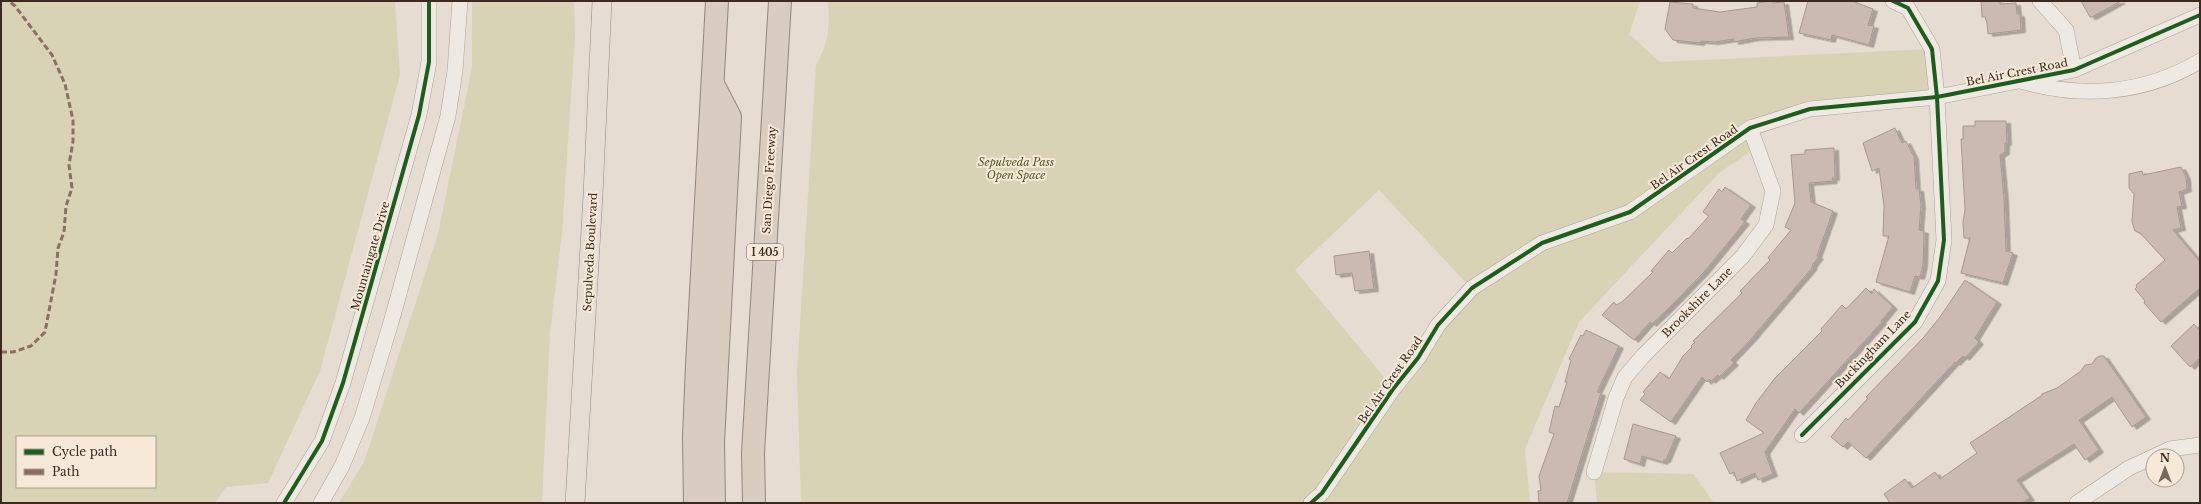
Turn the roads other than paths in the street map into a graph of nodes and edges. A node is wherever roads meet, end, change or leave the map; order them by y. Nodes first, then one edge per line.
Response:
1 (429, 1) edge
2 (460, 1) edge
3 (602, 1) edge
4 (717, 1) edge
5 (780, 1) edge
6 (1893, 1) edge
7 (2040, 1) edge
8 (2200, 14) edge
9 (2200, 61) edge
10 (2074, 70) junction
11 (2018, 81) junction
12 (714, 85) junction
13 (1937, 97) junction
14 (1750, 128) junction
15 (1802, 435) dead end
16 (2200, 446) edge
17 (2180, 448) edge
18 (2145, 460) edge
19 (1594, 472) dead end
20 (284, 503) edge
21 (321, 503) edge
22 (575, 503) edge
23 (695, 503) edge
24 (714, 503) edge
25 (754, 503) edge
26 (1311, 503) edge
27 (2077, 503) edge

1 - 20 street, Mountaingate Drive
2 - 21 street
3 - 22 main road, Sepulveda Boulevard
4 - 12 highway
5 - 25 highway, San Diego Freeway / I 405
6 - 13 street, Buckingham Lane
7 - 10 street
8 - 10 street, Bel Air Crest Road
9 - 11 street, Bel Air Crest Road
10 - 11 street, Bel Air Crest Road
11 - 13 street, Bel Air Crest Road
12 - 23 highway
12 - 24 highway
13 - 14 street, Bel Air Crest Road
13 - 15 street, Buckingham Lane
14 - 19 street, Brookshire Lane
14 - 26 street, Bel Air Crest Road
16 - 17 street
18 - 27 street

